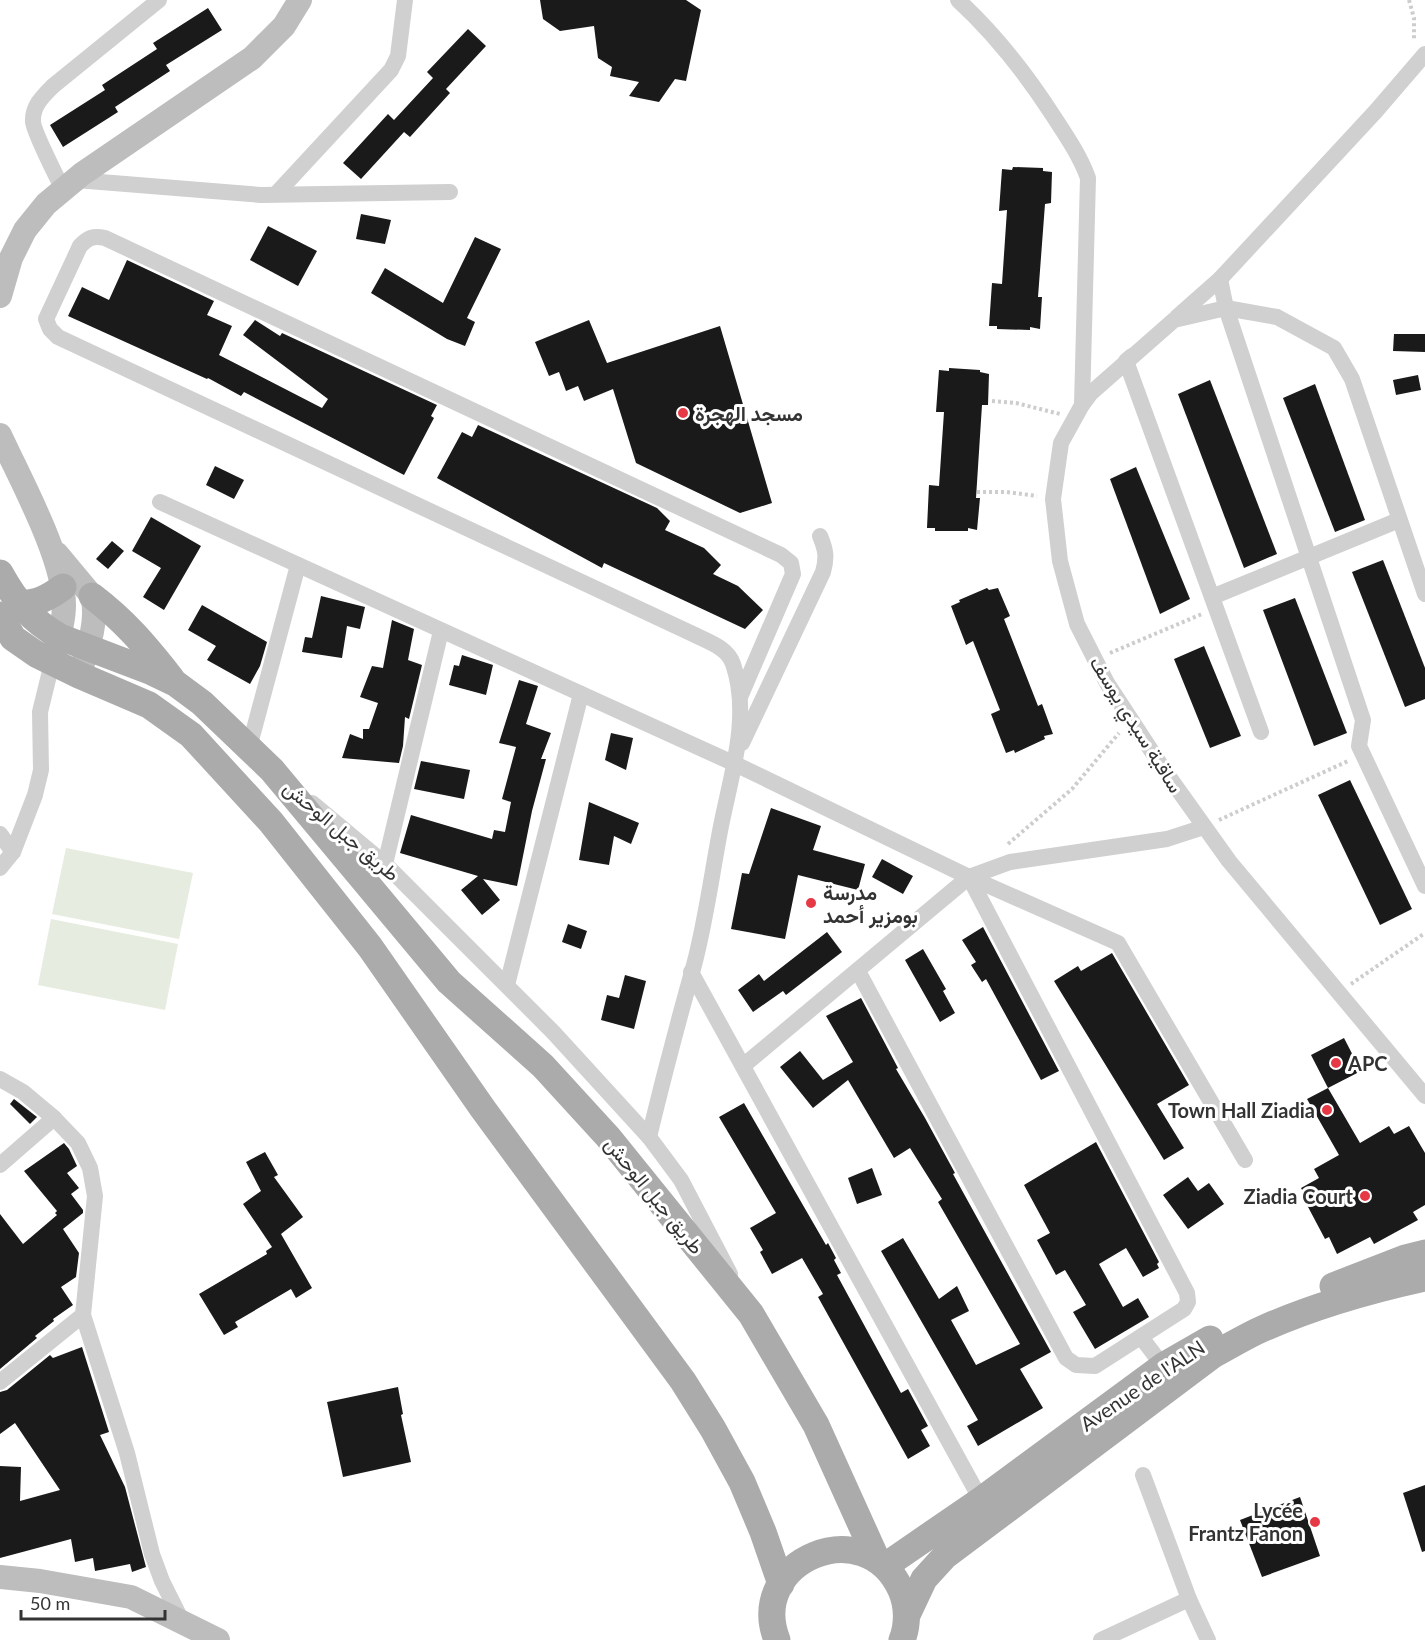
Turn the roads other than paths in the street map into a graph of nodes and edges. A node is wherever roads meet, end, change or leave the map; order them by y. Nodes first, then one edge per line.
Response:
1 (159, 0) edge
2 (300, 0) edge
3 (405, 0) edge
4 (958, 0) edge
5 (1419, 49) edge
6 (69, 185) junction
7 (450, 192) dead end
8 (276, 195) junction
9 (1220, 279) junction
10 (0, 296) edge
11 (1226, 308) junction
12 (1126, 361) junction
13 (1079, 412) junction
14 (0, 435) edge
15 (160, 502) dead end
16 (1399, 520) junction
17 (820, 536) dead end
18 (50, 545) junction
19 (1309, 556) junction
20 (298, 566) junction
21 (0, 573) edge
22 (63, 587) junction
23 (1425, 594) edge
24 (92, 596) junction
25 (1214, 603) junction
26 (10, 610) edge
27 (441, 631) junction
28 (60, 637) junction
29 (88, 646) junction
30 (52, 663) junction
31 (79, 675) junction
32 (175, 683) junction
33 (581, 694) junction
34 (740, 698) junction
35 (1261, 732) dead end
36 (249, 748) junction
37 (733, 763) junction
38 (272, 770) junction
39 (1204, 827) junction
40 (0, 834) edge
41 (13, 852) junction
42 (385, 864) junction
43 (0, 868) edge
44 (969, 878) junction
45 (1425, 886) edge
46 (858, 971) junction
47 (691, 972) junction
48 (507, 985) junction
49 (743, 1066) junction
50 (0, 1079) edge
51 (1425, 1096) edge
52 (54, 1118) junction
53 (649, 1137) junction
54 (1245, 1160) dead end
55 (0, 1165) edge
56 (1425, 1253) edge
57 (1425, 1278) edge
58 (751, 1314) junction
59 (83, 1315) junction
60 (1140, 1337) junction
61 (1163, 1366) junction
62 (0, 1382) edge
63 (1143, 1474) dead end
64 (981, 1500) junction
65 (881, 1563) junction
66 (0, 1577) edge
67 (781, 1584) junction
68 (1189, 1599) junction
69 (183, 1623) junction
70 (904, 1627) edge
71 (775, 1639) edge
72 (219, 1640) edge
73 (1101, 1640) edge
74 (1208, 1640) edge

1 - 6 street
2 - 6 main road
3 - 8 street
4 - 13 street
5 - 9 street
6 - 8 street
6 - 10 main road
7 - 8 street
9 - 11 street
9 - 12 street
11 - 12 street, ساقية سيدي يوسف
11 - 16 street, ساقية سيدي يوسف
11 - 19 street
12 - 13 street, ساقية سيدي يوسف
12 - 25 street
13 - 39 street, ساقية سيدي يوسف
14 - 18 main road
15 - 20 street
16 - 19 street
16 - 23 street, ساقية سيدي يوسف
17 - 37 street
18 - 22 main road
18 - 24 main road
19 - 25 street
19 - 45 street
20 - 27 street
20 - 36 street
21 - 26 main road
22 - 26 main road
22 - 28 main road
24 - 29 main road
24 - 32 main road
25 - 35 street
26 - 28 main road
26 - 30 main road, طريق جبل الوحش
27 - 33 street
27 - 42 street
28 - 29 main road
28 - 30 main road
29 - 31 main road
29 - 32 main road
30 - 31 main road, طريق جبل الوحش
30 - 41 street
31 - 67 main road, طريق جبل الوحش
32 - 36 main road
33 - 37 street
33 - 48 street
34 - 34 street
34 - 37 street
36 - 38 main road
37 - 44 street
37 - 47 street
38 - 42 street, طريق جبل الوحش
38 - 58 main road, طريق جبل الوحش
39 - 44 street
39 - 51 street, ساقية سيدي يوسف
40 - 41 street
41 - 43 street
42 - 48 street, طريق جبل الوحش
44 - 46 street
44 - 54 street
44 - 60 street
46 - 49 street
46 - 60 street
47 - 49 street
47 - 53 street
48 - 53 street, طريق جبل الوحش
49 - 64 street
50 - 52 street
52 - 55 street
52 - 59 street
53 - 58 street, طريق جبل الوحش
56 - 61 main road, Avenue de l'ALN
57 - 70 main road
58 - 65 main road, طريق جبل الوحش
59 - 62 street
59 - 69 street
60 - 61 street
61 - 64 main road, Avenue de l'ALN
63 - 68 street
64 - 65 main road, Avenue de l'ALN
65 - 67 main road
65 - 70 main road, طريق جبل الوحش
66 - 69 main road
67 - 71 main road
68 - 73 street
68 - 74 street
69 - 72 main road

